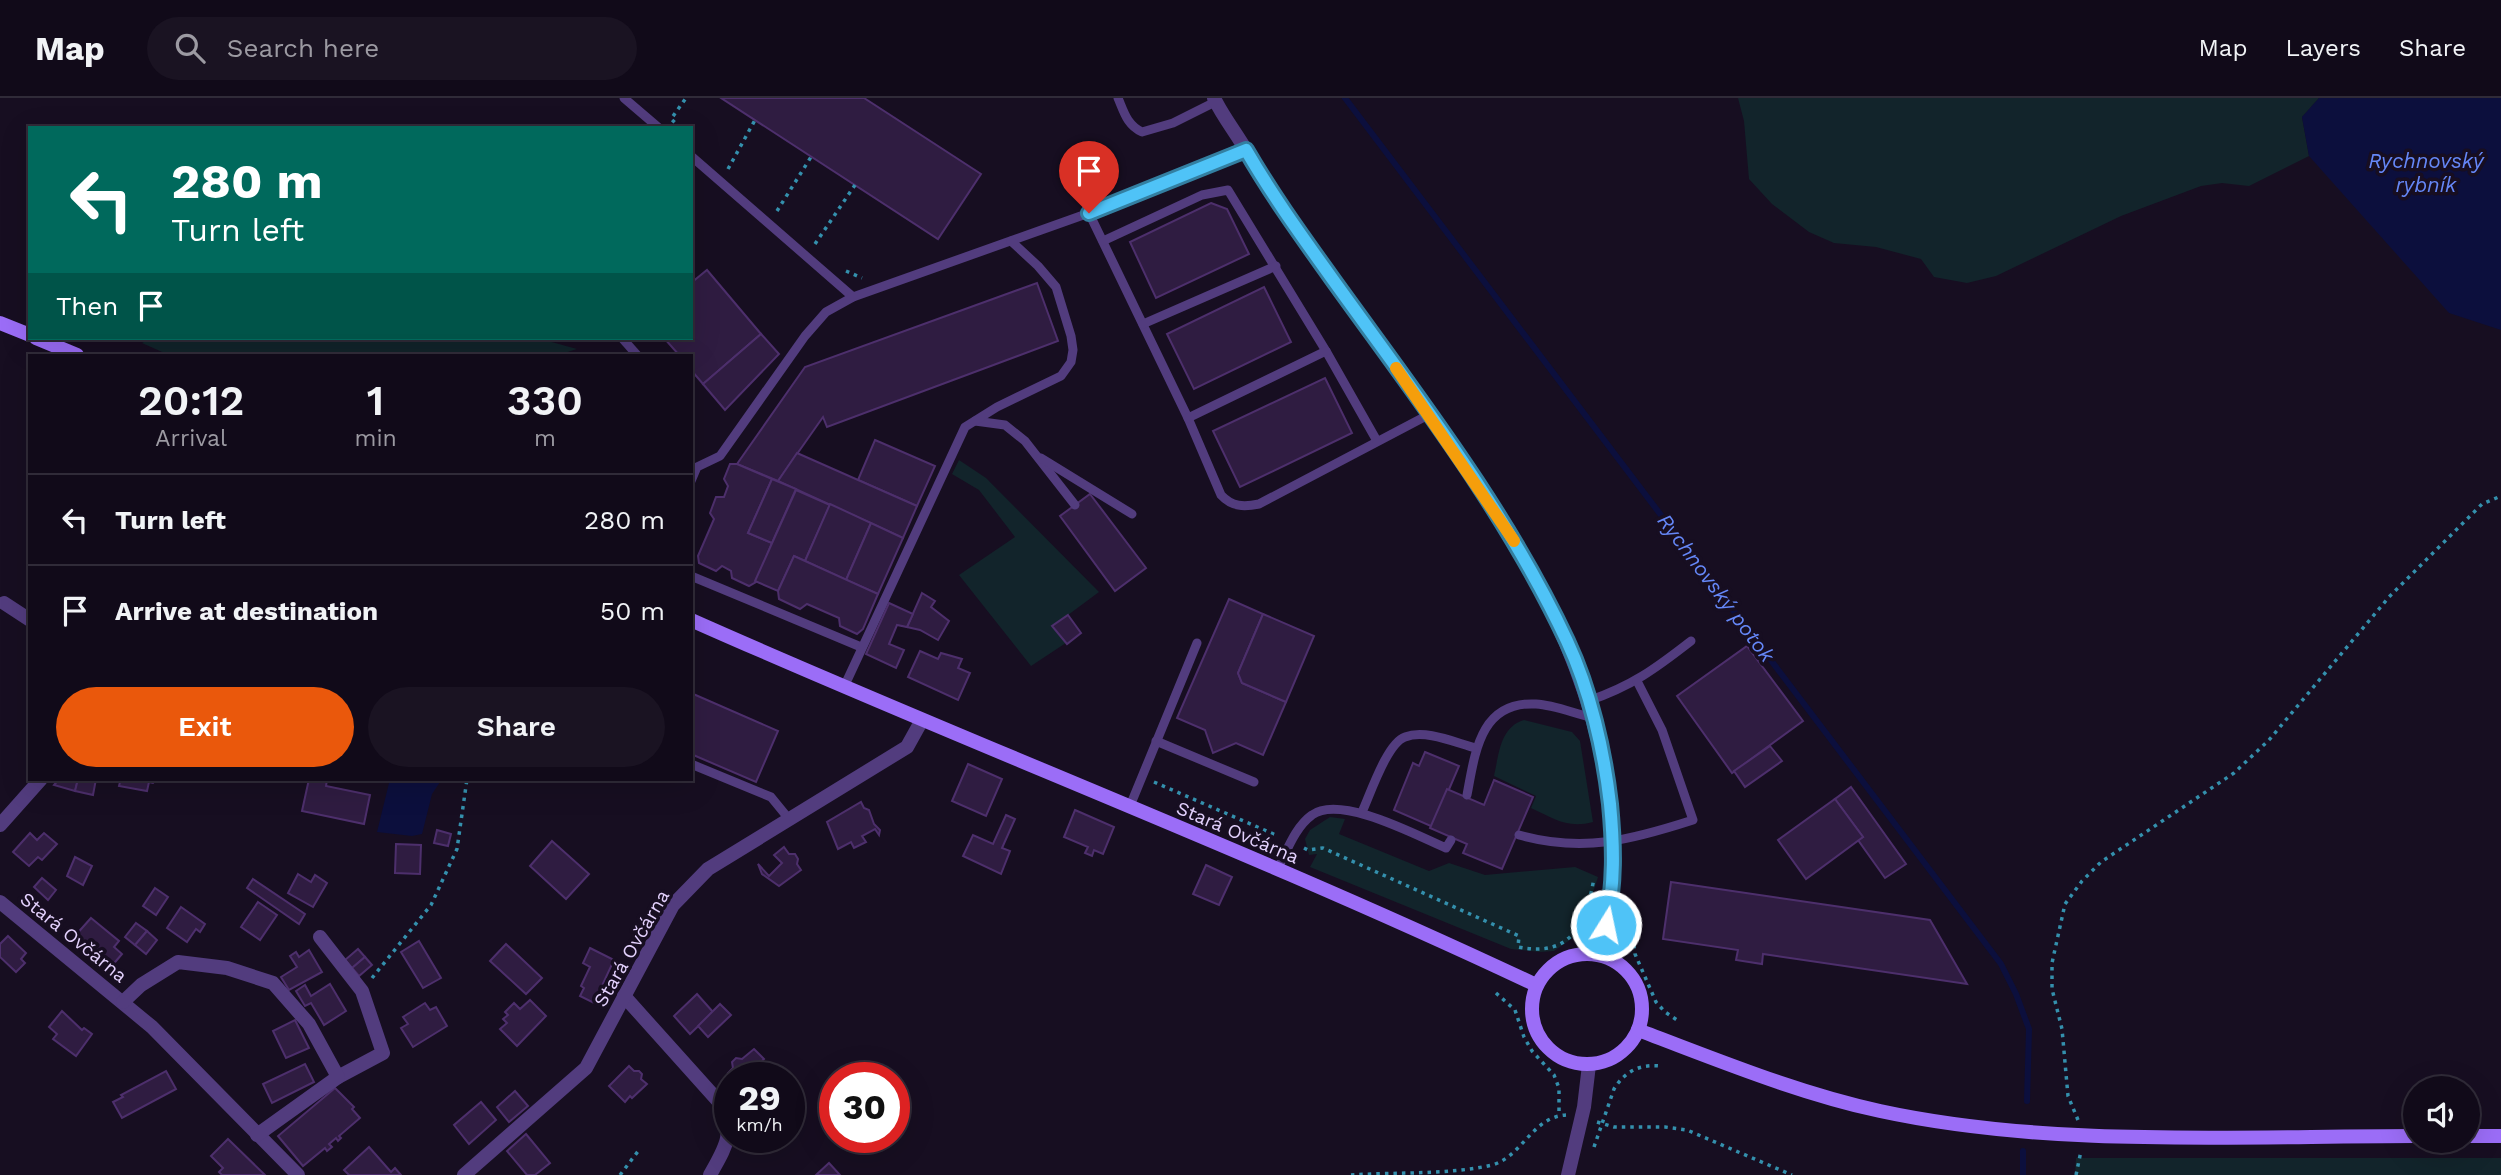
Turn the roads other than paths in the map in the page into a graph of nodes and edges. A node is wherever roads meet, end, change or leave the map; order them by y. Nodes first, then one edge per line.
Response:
1 (624, 98) edge
2 (1118, 98) edge
3 (1215, 100) edge
4 (657, 126) edge
5 (1246, 150) junction
6 (693, 158) edge
7 (1089, 213) junction
8 (1011, 241) junction
9 (1102, 241) junction
10 (1276, 267) junction
11 (853, 297) junction
12 (0, 323) edge
13 (1143, 324) junction
14 (28, 334) edge
15 (41, 340) edge
16 (624, 340) edge
17 (1326, 351) junction
18 (75, 354) edge
19 (636, 354) edge
20 (1430, 414) junction
21 (1188, 418) junction
22 (975, 421) junction
23 (1377, 440) junction
24 (1037, 455) junction
25 (693, 476) edge
26 (1075, 505) dead end
27 (1132, 514) dead end
28 (693, 577) edge
29 (4, 603) dead end
30 (28, 619) edge
31 (693, 621) edge
32 (1691, 641) dead end
33 (1197, 643) dead end
34 (861, 647) junction
35 (1637, 681) junction
36 (844, 687) junction
37 (1588, 701) junction
38 (1594, 718) junction
39 (922, 720) junction
40 (1156, 741) junction
41 (1476, 748) junction
42 (693, 765) edge
43 (39, 781) edge
44 (1254, 782) dead end
45 (1467, 795) dead end
46 (1129, 806) junction
47 (1362, 812) junction
48 (789, 819) junction
49 (0, 825) edge
50 (1519, 835) dead end
51 (1451, 840) dead end
52 (1613, 842) junction
53 (1278, 870) junction
54 (0, 902) edge
55 (320, 937) dead end
56 (1599, 956) junction
57 (1536, 985) junction
58 (624, 996) junction
59 (123, 1002) junction
60 (1639, 1030) junction
61 (1589, 1065) junction
62 (338, 1077) junction
63 (257, 1135) junction
64 (2403, 1136) edge
65 (2480, 1136) edge
66 (2501, 1136) edge
67 (298, 1175) edge
68 (464, 1175) edge
69 (710, 1175) edge
70 (1567, 1175) edge

1 - 4 lane
2 - 3 lane
3 - 5 street
5 - 7 lane
5 - 20 street
6 - 11 lane
7 - 8 lane
7 - 9 lane
8 - 11 lane
8 - 22 lane
9 - 10 lane
9 - 13 lane
10 - 13 lane
10 - 17 lane
11 - 25 lane
12 - 14 main road
13 - 21 lane
15 - 18 main road
16 - 19 lane
17 - 21 lane
17 - 23 lane
20 - 23 lane
20 - 37 street
21 - 23 lane
22 - 24 lane
22 - 34 lane
24 - 26 lane
24 - 27 lane
28 - 34 lane
29 - 30 street
31 - 36 main road, Stará Ovčárna
32 - 35 lane
33 - 40 lane
34 - 36 lane
35 - 37 lane
35 - 52 lane
36 - 39 main road, Stará Ovčárna
37 - 38 street
38 - 41 lane
38 - 52 street
39 - 46 main road, Stará Ovčárna
39 - 48 street, Stará Ovčárna
40 - 44 lane
40 - 46 lane
41 - 45 lane
41 - 47 lane
42 - 48 lane
43 - 49 street
46 - 53 main road, Stará Ovčárna
47 - 51 lane
47 - 53 lane
48 - 58 street, Stará Ovčárna
50 - 52 lane
52 - 56 street
53 - 57 main road, Stará Ovčárna
54 - 59 street, Stará Ovčárna
55 - 62 street
56 - 57 main road
56 - 60 main road
57 - 61 main road
58 - 68 street, Stará Ovčárna
58 - 69 street
59 - 62 street, Stará Ovčárna
59 - 63 street, Stará Ovčárna
60 - 61 main road
60 - 64 main road
61 - 70 street
62 - 63 street
63 - 67 street, Stará Ovčárna
65 - 66 main road

